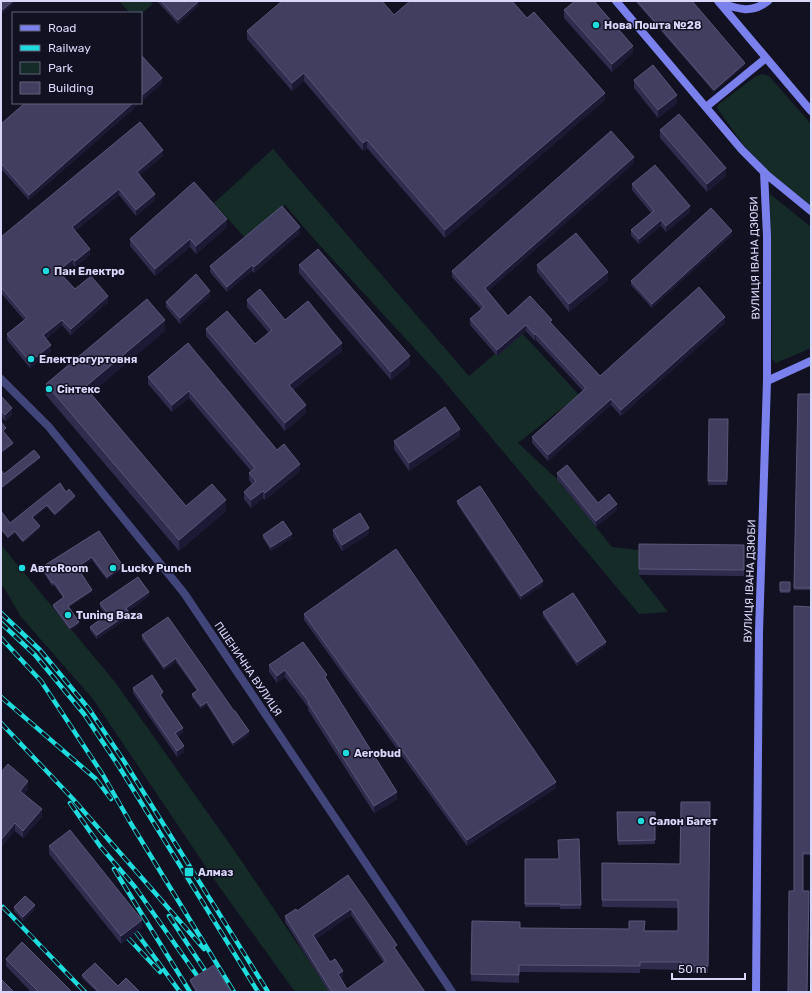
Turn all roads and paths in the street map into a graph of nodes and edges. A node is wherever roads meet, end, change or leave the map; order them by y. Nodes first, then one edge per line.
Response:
1 (616, 1) edge
2 (768, 1) edge
3 (719, 2) edge
4 (766, 58) junction
5 (706, 107) junction
6 (811, 110) edge
7 (764, 172) junction
8 (811, 211) edge
9 (811, 361) edge
10 (1, 379) edge
11 (767, 381) junction
12 (452, 992) edge
13 (756, 992) edge

1 - 5 main road
2 - 3 main road
3 - 4 main road
4 - 5 main road
4 - 6 main road
5 - 7 main road
7 - 8 main road
7 - 11 main road, ВУЛИЦЯ ІВАНА ДЗЮБИ
9 - 11 main road
10 - 12 street, ПШЕНИЧНА ВУЛИЦЯ
11 - 13 main road, ВУЛИЦЯ ІВАНА ДЗЮБИ

